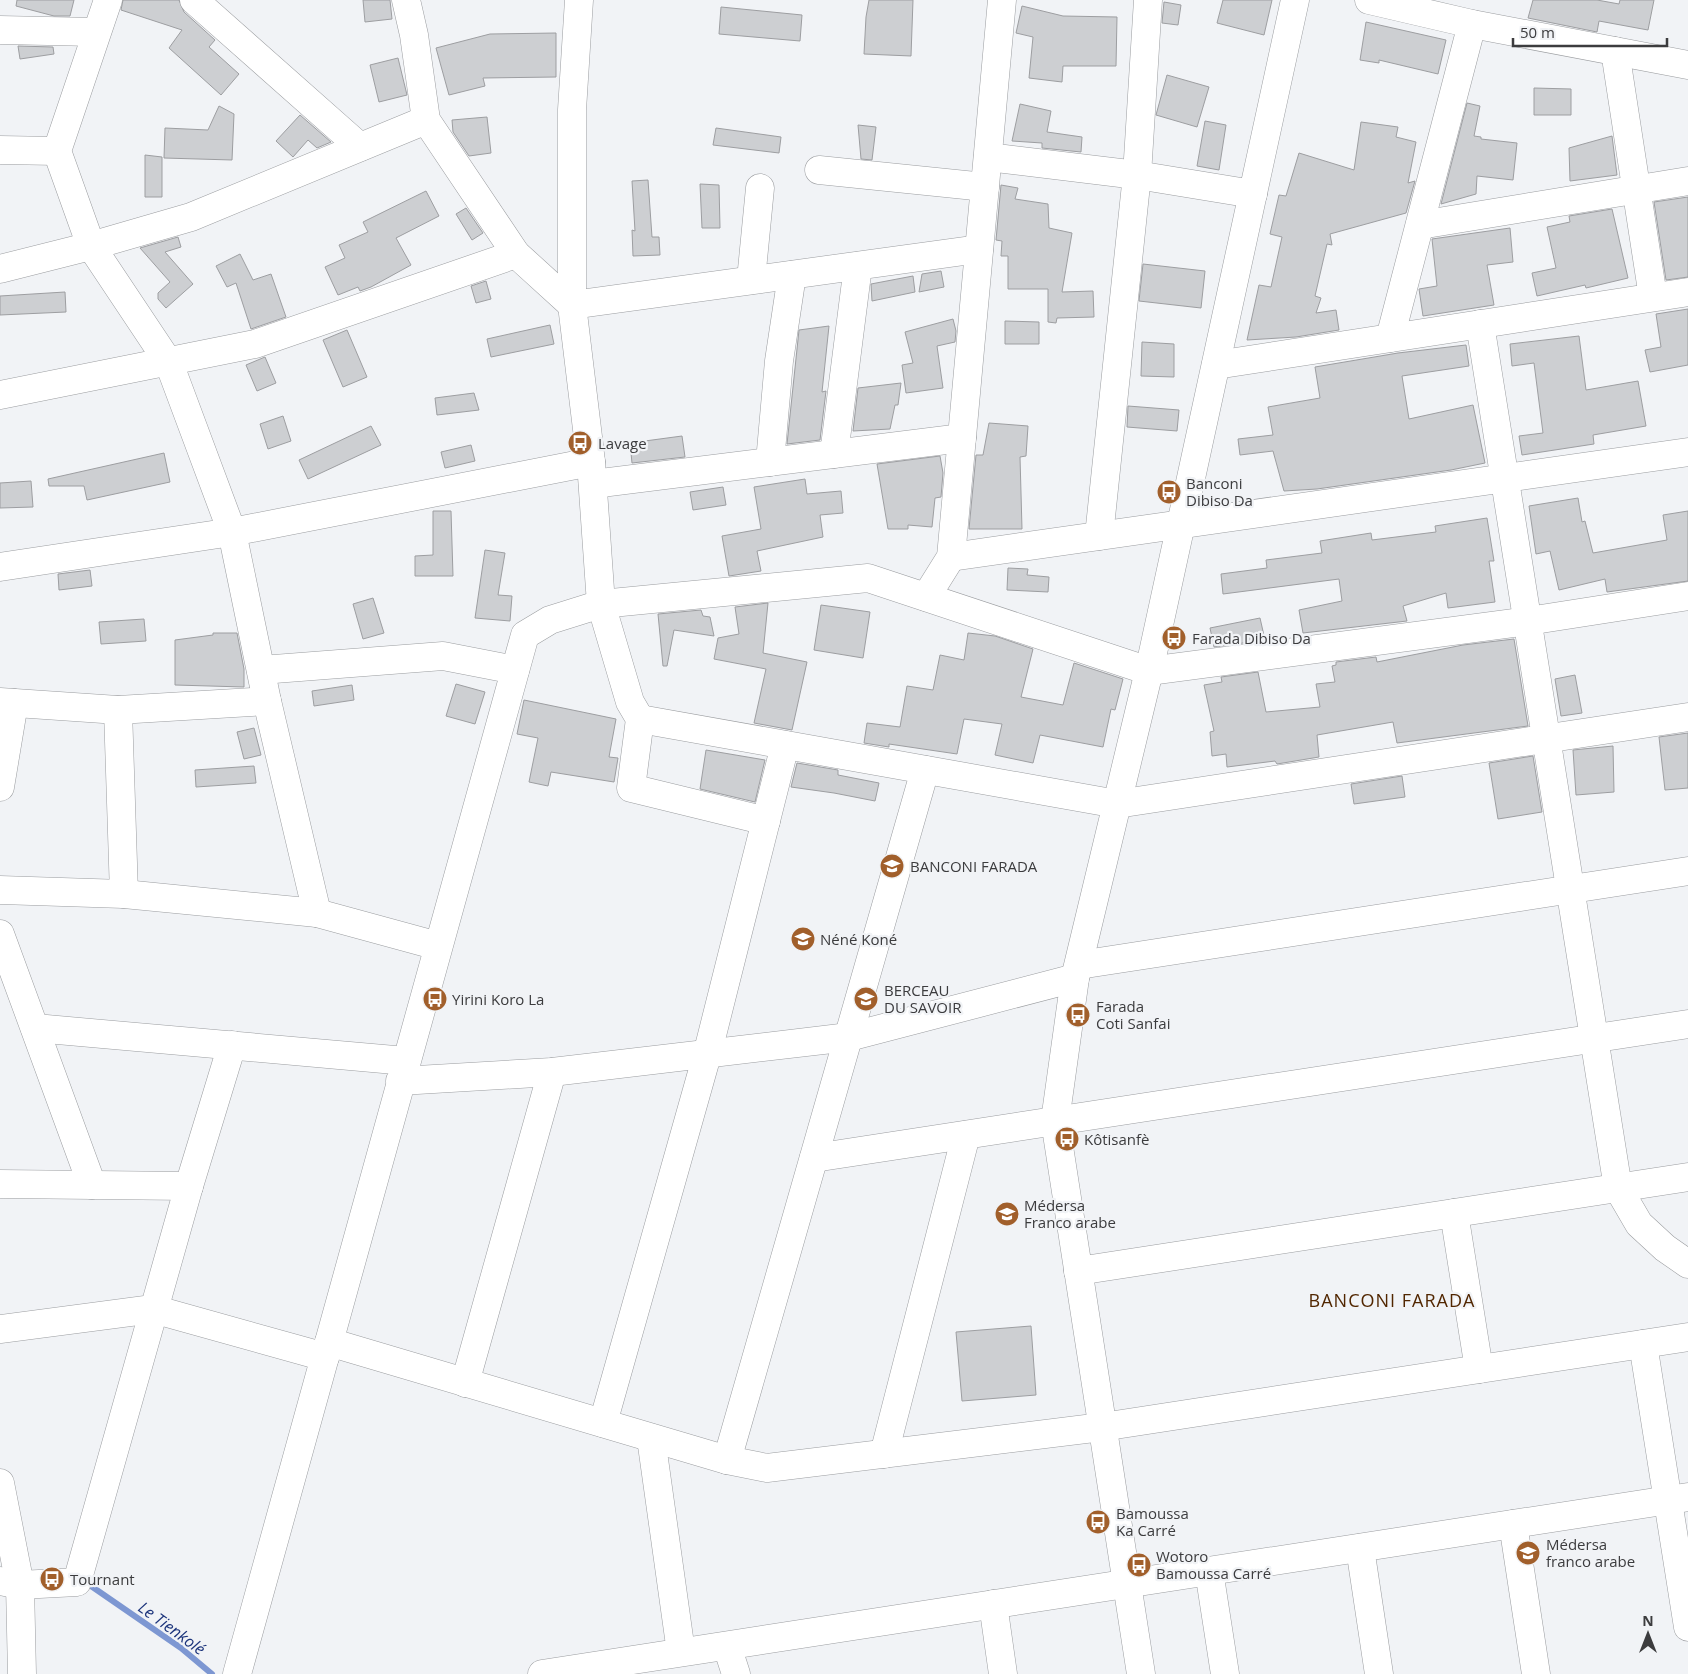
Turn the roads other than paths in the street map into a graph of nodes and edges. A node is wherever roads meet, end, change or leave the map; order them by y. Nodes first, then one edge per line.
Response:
1 (108, 0) edge
2 (194, 0) edge
3 (406, 0) edge
4 (579, 0) edge
5 (1002, 0) edge
6 (1148, 0) edge
7 (1295, 0) edge
8 (1369, 0) edge
9 (1472, 24) junction
10 (0, 30) edge
11 (95, 32) junction
12 (1615, 51) junction
13 (1688, 65) edge
14 (426, 120) junction
15 (360, 147) junction
16 (0, 150) edge
17 (57, 151) junction
18 (988, 157) junction
19 (819, 170) dead end
20 (1137, 175) junction
21 (1688, 181) edge
22 (985, 187) junction
23 (760, 188) dead end
24 (1637, 190) junction
25 (1253, 194) junction
26 (1420, 225) junction
27 (91, 246) junction
28 (980, 249) junction
29 (516, 254) junction
30 (858, 266) junction
31 (0, 269) edge
32 (792, 275) junction
33 (751, 280) junction
34 (1688, 292) edge
35 (1653, 297) junction
36 (572, 305) junction
37 (1480, 324) junction
38 (1390, 338) junction
39 (169, 362) junction
40 (1216, 364) junction
41 (0, 395) edge
42 (962, 438) junction
43 (1688, 452) edge
44 (834, 454) junction
45 (770, 462) junction
46 (592, 473) junction
47 (1505, 478) junction
48 (1181, 524) junction
49 (232, 532) junction
50 (1100, 536) junction
51 (951, 557) junction
52 (0, 567) edge
53 (1688, 596) edge
54 (926, 597) junction
55 (601, 604) junction
56 (1528, 621) junction
57 (261, 670) junction
58 (515, 670) junction
59 (1149, 671) junction
60 (267, 701) junction
61 (7, 702) edge
62 (118, 710) junction
63 (1688, 717) edge
64 (640, 719) junction
65 (1546, 739) junction
66 (785, 745) junction
67 (925, 770) junction
68 (0, 788) edge
69 (1116, 804) junction
70 (766, 822) junction
71 (1688, 871) edge
72 (1570, 889) junction
73 (0, 890) edge
74 (124, 894) junction
75 (317, 913) junction
76 (0, 934) edge
77 (438, 946) junction
78 (1077, 972) junction
79 (1688, 1024) edge
80 (35, 1028) junction
81 (849, 1037) junction
82 (1594, 1038) junction
83 (232, 1046) junction
84 (707, 1055) junction
85 (403, 1071) junction
86 (552, 1072) junction
87 (1055, 1121) junction
88 (966, 1135) junction
89 (814, 1158) junction
90 (1688, 1177) edge
91 (0, 1184) edge
92 (92, 1185) junction
93 (189, 1186) junction
94 (1618, 1188) junction
95 (1454, 1213) junction
96 (1688, 1264) edge
97 (1078, 1271) junction
98 (154, 1309) junction
99 (0, 1329) edge
100 (1688, 1337) edge
101 (1643, 1344) junction
102 (327, 1350) junction
103 (1479, 1369) junction
104 (465, 1382) junction
105 (603, 1423) junction
106 (1102, 1428) junction
107 (651, 1438) junction
108 (884, 1454) junction
109 (727, 1460) junction
110 (0, 1483) edge
111 (1678, 1499) edge
112 (1513, 1524) junction
113 (1360, 1548) junction
114 (1209, 1571) junction
115 (10, 1583) edge
116 (1127, 1584) junction
117 (993, 1604) junction
118 (1688, 1628) edge
119 (727, 1646) junction
120 (681, 1652) junction
121 (22, 1674) edge
122 (237, 1674) edge
123 (542, 1674) edge
124 (736, 1674) edge
125 (1003, 1674) edge
126 (1141, 1674) edge
127 (1225, 1674) edge
128 (1379, 1674) edge
129 (1536, 1674) edge

1 - 11 street
2 - 15 street
3 - 14 street
4 - 36 street
5 - 18 street
6 - 20 street
7 - 25 street
8 - 9 street
9 - 12 street
9 - 26 street
10 - 11 street
11 - 17 street
12 - 13 street
12 - 24 street
14 - 15 street
14 - 29 street
15 - 27 street
16 - 17 street
17 - 27 street
18 - 20 street
18 - 22 street
19 - 22 street
20 - 25 street
20 - 50 street
21 - 24 street
22 - 28 street
23 - 33 street
24 - 26 street
24 - 35 street
25 - 40 street
26 - 38 street
27 - 31 street
27 - 39 street
28 - 30 street
28 - 42 street
29 - 36 street
29 - 39 street
30 - 32 street
30 - 44 street
32 - 33 street
32 - 45 street
33 - 36 street
34 - 35 street
35 - 37 street
36 - 46 street
37 - 38 street
37 - 47 street
38 - 40 street
39 - 41 street
39 - 49 street
40 - 48 street
42 - 44 street
42 - 51 street
43 - 47 street
44 - 45 street
45 - 46 street
46 - 49 street
46 - 55 street
47 - 48 street
47 - 56 street
48 - 50 street
48 - 59 street
49 - 52 street
49 - 57 street
50 - 51 street
51 - 54 street
53 - 56 street
54 - 55 street
54 - 59 street
55 - 58 street
55 - 64 street
56 - 59 street
56 - 65 street
57 - 58 street
57 - 60 street
58 - 77 street
59 - 69 street
60 - 62 street
60 - 75 street
61 - 62 street
61 - 68 street
62 - 74 street
63 - 65 street
64 - 66 street
64 - 70 street
65 - 69 street
65 - 72 street
66 - 67 street
66 - 70 street
67 - 69 street
67 - 81 street
69 - 78 street
70 - 84 street
71 - 72 street
72 - 78 street
72 - 82 street
73 - 74 street
74 - 75 street
75 - 77 street
76 - 80 street
77 - 85 street
78 - 81 street
78 - 87 street
79 - 82 street
80 - 83 street
80 - 92 street
81 - 84 street
81 - 89 street
82 - 87 street
82 - 94 street
83 - 85 street
83 - 93 street
84 - 86 street
84 - 105 street
85 - 86 street
85 - 102 street
86 - 104 street
87 - 88 street
87 - 97 street
88 - 89 street
88 - 108 street
89 - 109 street
90 - 94 street
91 - 92 street
92 - 93 street
93 - 98 street
94 - 95 street
94 - 96 street
95 - 97 street
95 - 103 street
97 - 106 street
98 - 99 street
98 - 102 street
98 - 115 street
100 - 101 street
101 - 103 street
101 - 111 street
102 - 104 street
102 - 122 street
103 - 106 street
104 - 105 street
105 - 107 street
106 - 108 street
106 - 116 street
107 - 109 street
107 - 120 street
108 - 109 street
110 - 115 street
111 - 112 street
111 - 118 street
112 - 113 street
112 - 129 street
113 - 114 street
113 - 128 street
114 - 116 street
114 - 127 street
115 - 121 street
116 - 117 street
116 - 126 street
117 - 119 street
117 - 125 street
119 - 120 street
119 - 124 street
120 - 123 street

